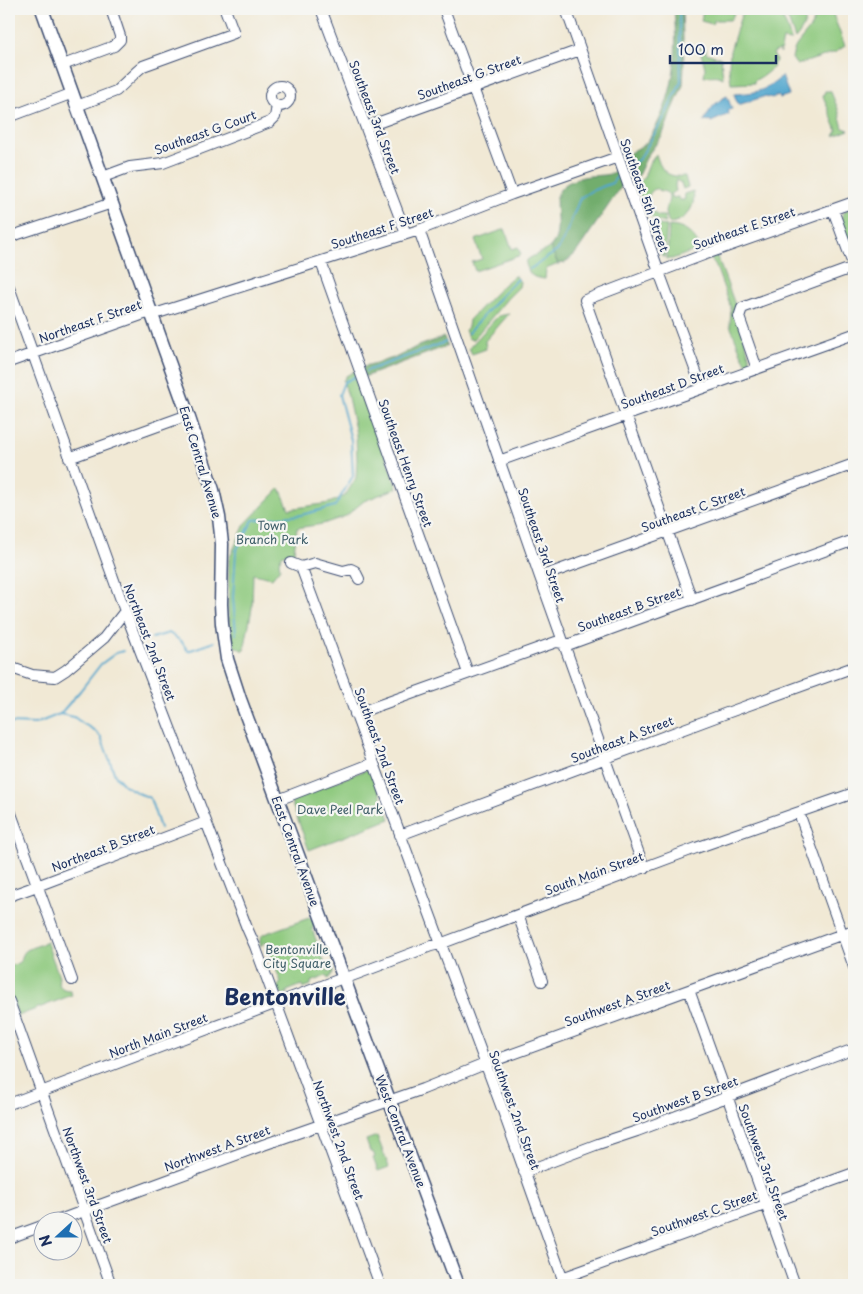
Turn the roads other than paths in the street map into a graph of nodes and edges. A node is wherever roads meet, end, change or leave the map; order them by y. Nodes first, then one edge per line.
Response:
1 (42, 9) edge
2 (111, 9) edge
3 (225, 9) edge
4 (321, 9) edge
5 (444, 9) edge
6 (566, 9) edge
7 (580, 50) junction
8 (63, 65) junction
9 (473, 88) junction
10 (73, 93) junction
11 (77, 106) junction
12 (277, 106) dead end
13 (9, 117) edge
14 (366, 127) junction
15 (618, 157) junction
16 (103, 177) junction
17 (512, 194) junction
18 (854, 202) edge
19 (112, 203) junction
20 (834, 210) junction
21 (419, 230) junction
22 (406, 234) junction
23 (9, 237) edge
24 (320, 262) junction
25 (854, 267) edge
26 (659, 272) junction
27 (9, 287) edge
28 (151, 313) junction
29 (854, 334) edge
30 (32, 353) junction
31 (9, 362) edge
32 (757, 369) junction
33 (702, 388) junction
34 (188, 415) junction
35 (626, 415) junction
36 (70, 458) junction
37 (499, 461) junction
38 (854, 464) edge
39 (667, 531) junction
40 (854, 540) edge
41 (540, 577) junction
42 (359, 579) dead end
43 (692, 600) junction
44 (125, 611) junction
45 (564, 643) junction
46 (9, 667) edge
47 (854, 667) edge
48 (468, 673) junction
49 (355, 714) junction
50 (605, 758) junction
51 (373, 764) junction
52 (854, 792) edge
53 (278, 800) junction
54 (9, 808) edge
55 (799, 813) junction
56 (206, 822) junction
57 (400, 835) junction
58 (644, 868) junction
59 (37, 886) junction
60 (9, 896) edge
61 (518, 915) junction
62 (854, 930) edge
63 (843, 934) junction
64 (440, 944) junction
65 (854, 967) edge
66 (343, 978) junction
67 (72, 980) dead end
68 (542, 981) dead end
69 (689, 990) junction
70 (9, 1001) edge
71 (276, 1003) junction
72 (854, 1049) edge
73 (485, 1064) junction
74 (41, 1093) junction
75 (727, 1097) junction
76 (389, 1100) junction
77 (9, 1104) edge
78 (320, 1125) junction
79 (524, 1172) junction
80 (854, 1173) edge
81 (766, 1204) junction
82 (84, 1210) junction
83 (79, 1212) edge
84 (32, 1230) edge
85 (9, 1238) edge
86 (563, 1281) edge
87 (111, 1285) edge
88 (380, 1285) edge
89 (458, 1285) edge
90 (795, 1285) edge

1 - 8 main road, East Central Avenue
2 - 8 street
3 - 11 street
4 - 14 street, Southeast 3rd Street
5 - 9 street
6 - 7 street, Southeast 5th Street
7 - 9 street, Southeast G Street
7 - 15 street, Southeast 5th Street
8 - 10 main road, East Central Avenue
9 - 14 street, Southeast G Street
9 - 17 street
10 - 11 main road, East Central Avenue
10 - 13 street
11 - 16 main road, East Central Avenue
12 - 16 street, Southeast G Court
14 - 22 street, Southeast 3rd Street
15 - 17 street, Southeast F Street
15 - 26 street, Southeast 5th Street
16 - 19 main road, East Central Avenue
17 - 21 street, Southeast F Street
18 - 20 street, Southeast E Street
19 - 23 street
19 - 28 main road, East Central Avenue
20 - 25 street
20 - 26 street, Southeast E Street
21 - 22 street, Southeast F Street
21 - 37 street, Southeast 3rd Street
22 - 24 street, Southeast F Street
24 - 28 street, Southeast F Street
24 - 48 street, Southeast Henry Street
25 - 32 street
26 - 33 street, Southeast 5th Street
26 - 35 street, Southeast E Street
27 - 30 street, Northeast 2nd Street
28 - 30 street, Northeast F Street
28 - 34 main road, East Central Avenue
29 - 32 street, Southeast D Street
30 - 31 street, Northeast F Street
30 - 36 street, Northeast 2nd Street
32 - 33 street, Southeast D Street
33 - 35 street, Southeast D Street
34 - 36 street
34 - 53 main road, East Central Avenue
35 - 37 street, Southeast D Street
35 - 39 street
36 - 44 street, Northeast 2nd Street
37 - 41 street, Southeast 3rd Street
38 - 39 street, Southeast C Street
39 - 41 street, Southeast C Street
39 - 43 street
40 - 43 street, Southeast B Street
41 - 45 street, Southeast 3rd Street
42 - 49 street, Southeast 2nd Street
43 - 45 street, Southeast B Street
44 - 46 street
44 - 56 street, Northeast 2nd Street
45 - 48 street, Southeast B Street
45 - 50 street, Southeast 3rd Street
47 - 50 street, Southeast A Street
48 - 49 street, Southeast B Street
49 - 51 street, Southeast 2nd Street
50 - 57 street, Southeast A Street
50 - 58 street, Southeast 3rd Street
51 - 53 street
51 - 57 street, Southeast 2nd Street
52 - 55 street, South Main Street
53 - 66 main road, East Central Avenue
54 - 59 street
55 - 58 street, South Main Street
55 - 63 street
56 - 59 street, Northeast B Street
56 - 71 street, Northeast 2nd Street
57 - 64 street, Southeast 2nd Street
58 - 61 street, South Main Street
59 - 60 street, Northeast B Street
59 - 67 street
61 - 64 street, South Main Street
61 - 68 street
62 - 63 street, Southwest A Street
63 - 65 street
63 - 69 street, Southwest A Street
64 - 66 street, South Main Street
64 - 73 street, Southwest 2nd Street
66 - 71 street, North Main Street
66 - 76 main road, West Central Avenue
69 - 73 street, Southwest A Street
69 - 75 street, Southwest 3rd Street
70 - 74 street, Northwest 3rd Street
71 - 74 street, North Main Street
71 - 78 street, Northwest 2nd Street
72 - 75 street, Southwest B Street
73 - 76 street, Southwest A Street
73 - 79 street, Southwest 2nd Street
74 - 77 street, North Main Street
74 - 82 street, Northwest 3rd Street
75 - 79 street, Southwest B Street
75 - 81 street, Southwest 3rd Street
76 - 78 street, Northwest A Street
76 - 89 main road, West Central Avenue
78 - 82 street, Northwest A Street
78 - 88 street, Northwest 2nd Street
79 - 86 street, Southwest 2nd Street
80 - 81 street, Southwest C Street
81 - 86 street, Southwest C Street
81 - 90 street, Southwest 3rd Street
82 - 83 street, Northwest A Street
82 - 87 street, Northwest 3rd Street
84 - 85 street

